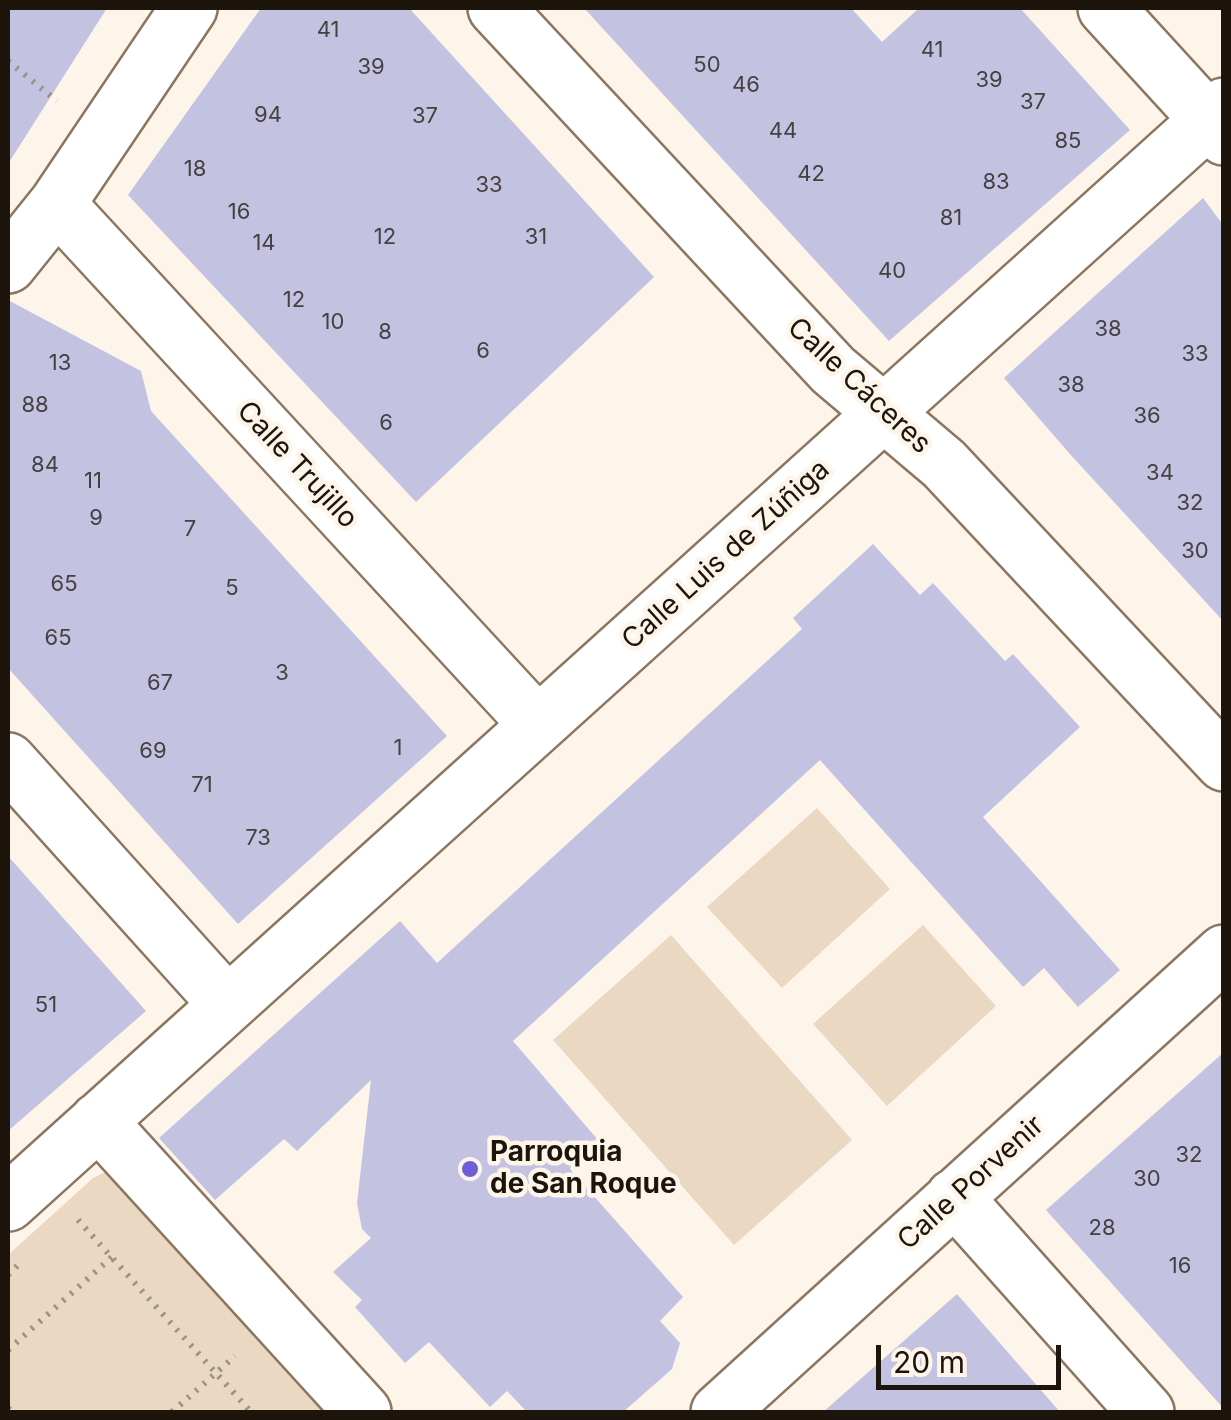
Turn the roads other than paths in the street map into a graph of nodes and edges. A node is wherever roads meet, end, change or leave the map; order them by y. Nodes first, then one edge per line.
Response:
1 (188, 8) edge
2 (496, 8) edge
3 (1106, 8) edge
4 (1218, 121) edge
5 (56, 204) junction
6 (8, 266) edge
7 (883, 414) junction
8 (538, 725) junction
9 (8, 761) edge
10 (1224, 763) edge
11 (1224, 953) edge
12 (227, 1004) junction
13 (98, 1121) junction
14 (954, 1198) junction
15 (8, 1202) edge
16 (362, 1412) edge
17 (719, 1412) edge
18 (1146, 1412) edge

1 - 5 street
2 - 7 street, Calle Cáceres
3 - 4 street
4 - 7 street, Calle Luis de Zúñiga
5 - 6 street
5 - 8 street, Calle Trujillo
7 - 8 street, Calle Luis de Zúñiga
7 - 10 street, Calle Cáceres
8 - 12 street, Calle Luis de Zúñiga
9 - 12 street
11 - 14 street, Calle Porvenir
12 - 13 street, Calle Luis de Zúñiga
13 - 15 street, Calle Luis de Zúñiga
13 - 16 street
14 - 17 street, Calle Porvenir
14 - 18 street

